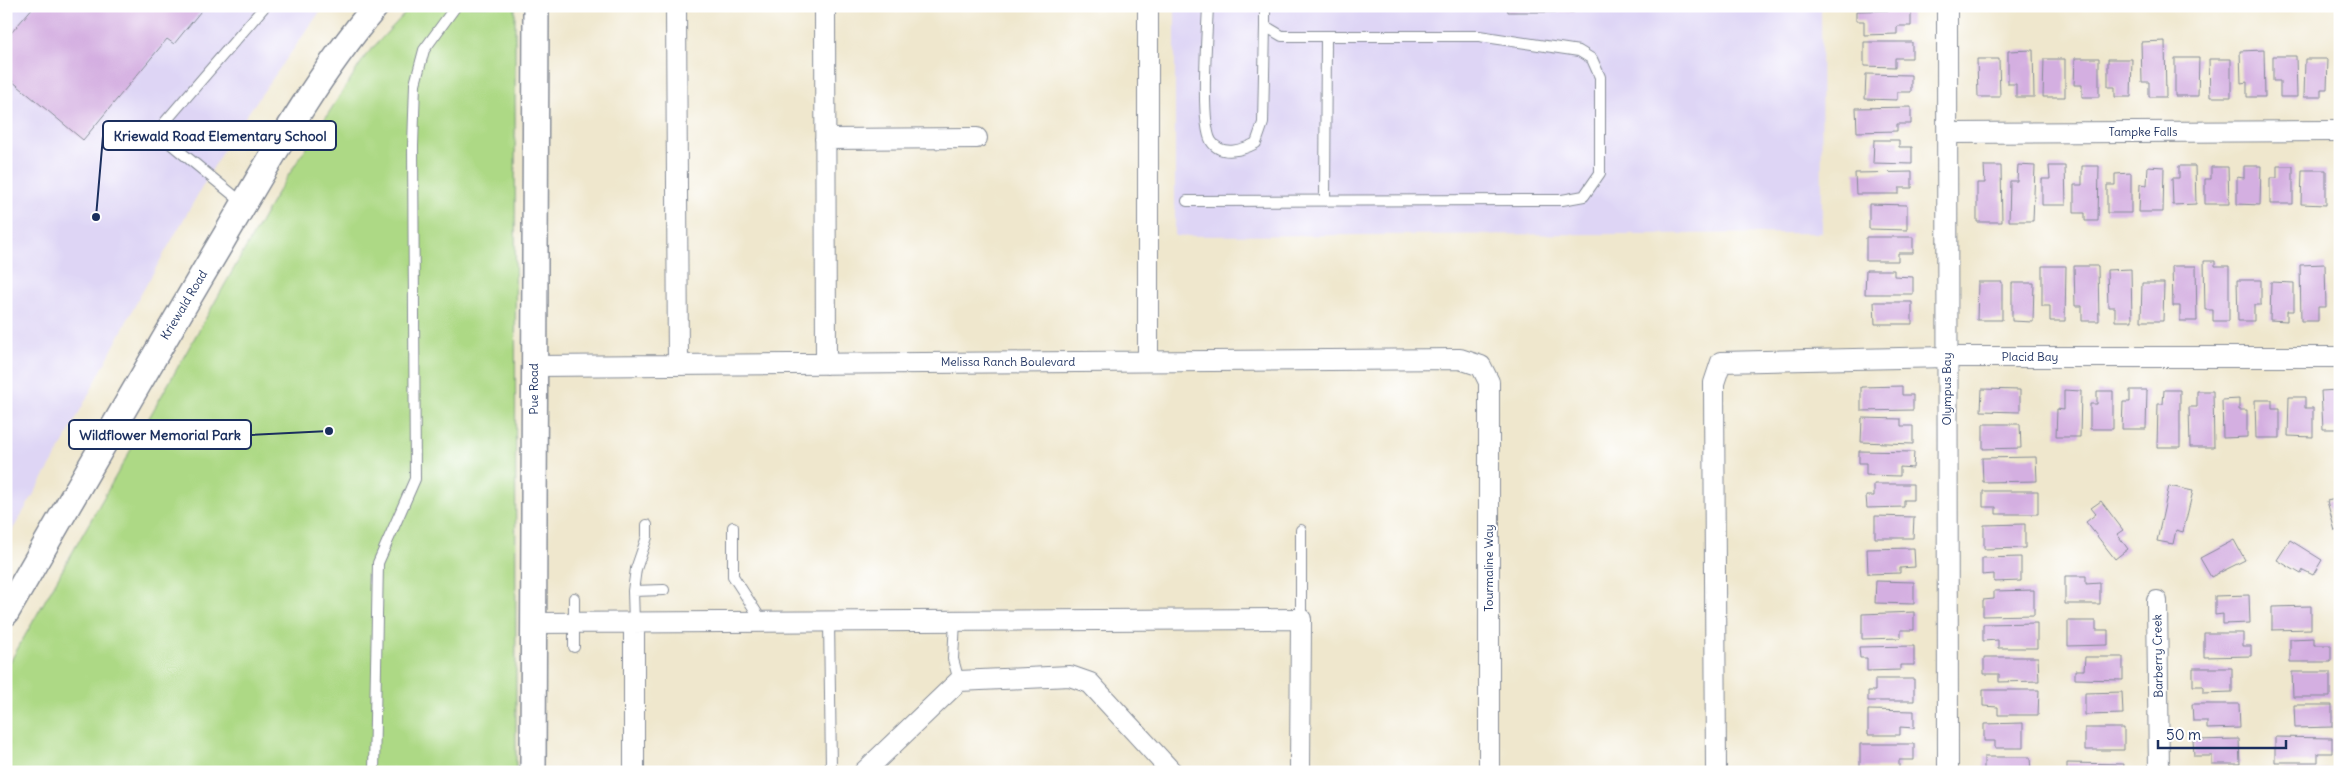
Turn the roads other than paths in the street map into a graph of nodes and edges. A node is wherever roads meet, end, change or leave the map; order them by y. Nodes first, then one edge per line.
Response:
1 (265, 6) edge
2 (376, 6) edge
3 (456, 6) edge
4 (536, 6) edge
5 (676, 6) edge
6 (825, 6) edge
7 (1148, 6) edge
8 (1208, 6) edge
9 (1265, 6) edge
10 (1946, 6) edge
11 (1265, 26) junction
12 (1326, 36) junction
13 (1947, 132) junction
14 (2340, 132) edge
15 (977, 138) dead end
16 (825, 139) junction
17 (1325, 201) junction
18 (1187, 202) dead end
19 (244, 204) junction
20 (1947, 357) junction
21 (2340, 357) edge
22 (1148, 361) junction
23 (826, 364) junction
24 (678, 365) junction
25 (534, 366) junction
26 (1481, 366) joint
27 (647, 525) dead end
28 (733, 527) dead end
29 (1301, 530) dead end
30 (664, 590) dead end
31 (633, 591) junction
32 (574, 598) dead end
33 (2157, 601) dead end
34 (6, 613) edge
35 (1301, 619) junction
36 (829, 621) junction
37 (955, 621) junction
38 (574, 622) junction
39 (634, 622) junction
40 (762, 622) junction
41 (533, 623) junction
42 (574, 647) dead end
43 (959, 681) junction
44 (374, 772) edge
45 (533, 772) edge
46 (634, 772) edge
47 (835, 772) edge
48 (864, 772) edge
49 (1172, 772) edge
50 (1300, 772) edge
51 (1490, 772) edge
52 (1716, 772) edge
53 (1948, 772) edge
54 (2159, 772) edge

1 - 19 lane
2 - 19 street, Kriewald Road
3 - 44 lane
4 - 25 street, Pue Road
5 - 24 street
6 - 16 street
7 - 22 street
8 - 11 lane
9 - 11 lane
10 - 13 street, Olympus Bay
11 - 12 lane
12 - 17 lane
12 - 17 lane
13 - 14 street, Tampke Falls
13 - 20 street, Olympus Bay
15 - 16 street
16 - 23 street
17 - 18 lane
19 - 34 street, Kriewald Road
20 - 21 street, Placid Bay
20 - 52 street, Placid Bay
20 - 53 street, Olympus Bay
22 - 23 street, Melissa Ranch Boulevard
22 - 26 street, Melissa Ranch Boulevard
23 - 24 street, Melissa Ranch Boulevard
24 - 25 street, Melissa Ranch Boulevard
25 - 41 street, Pue Road
26 - 51 street, Tourmaline Way
27 - 31 lane
28 - 40 lane
29 - 35 lane
30 - 31 lane
31 - 39 lane
32 - 38 lane
33 - 54 street, Barberry Creek
35 - 37 street
35 - 50 street
36 - 37 street
36 - 40 street
36 - 47 lane
37 - 43 lane
38 - 39 street
38 - 41 street
38 - 42 lane
39 - 40 street
39 - 46 street
41 - 45 street, Pue Road
43 - 48 street
43 - 49 street

